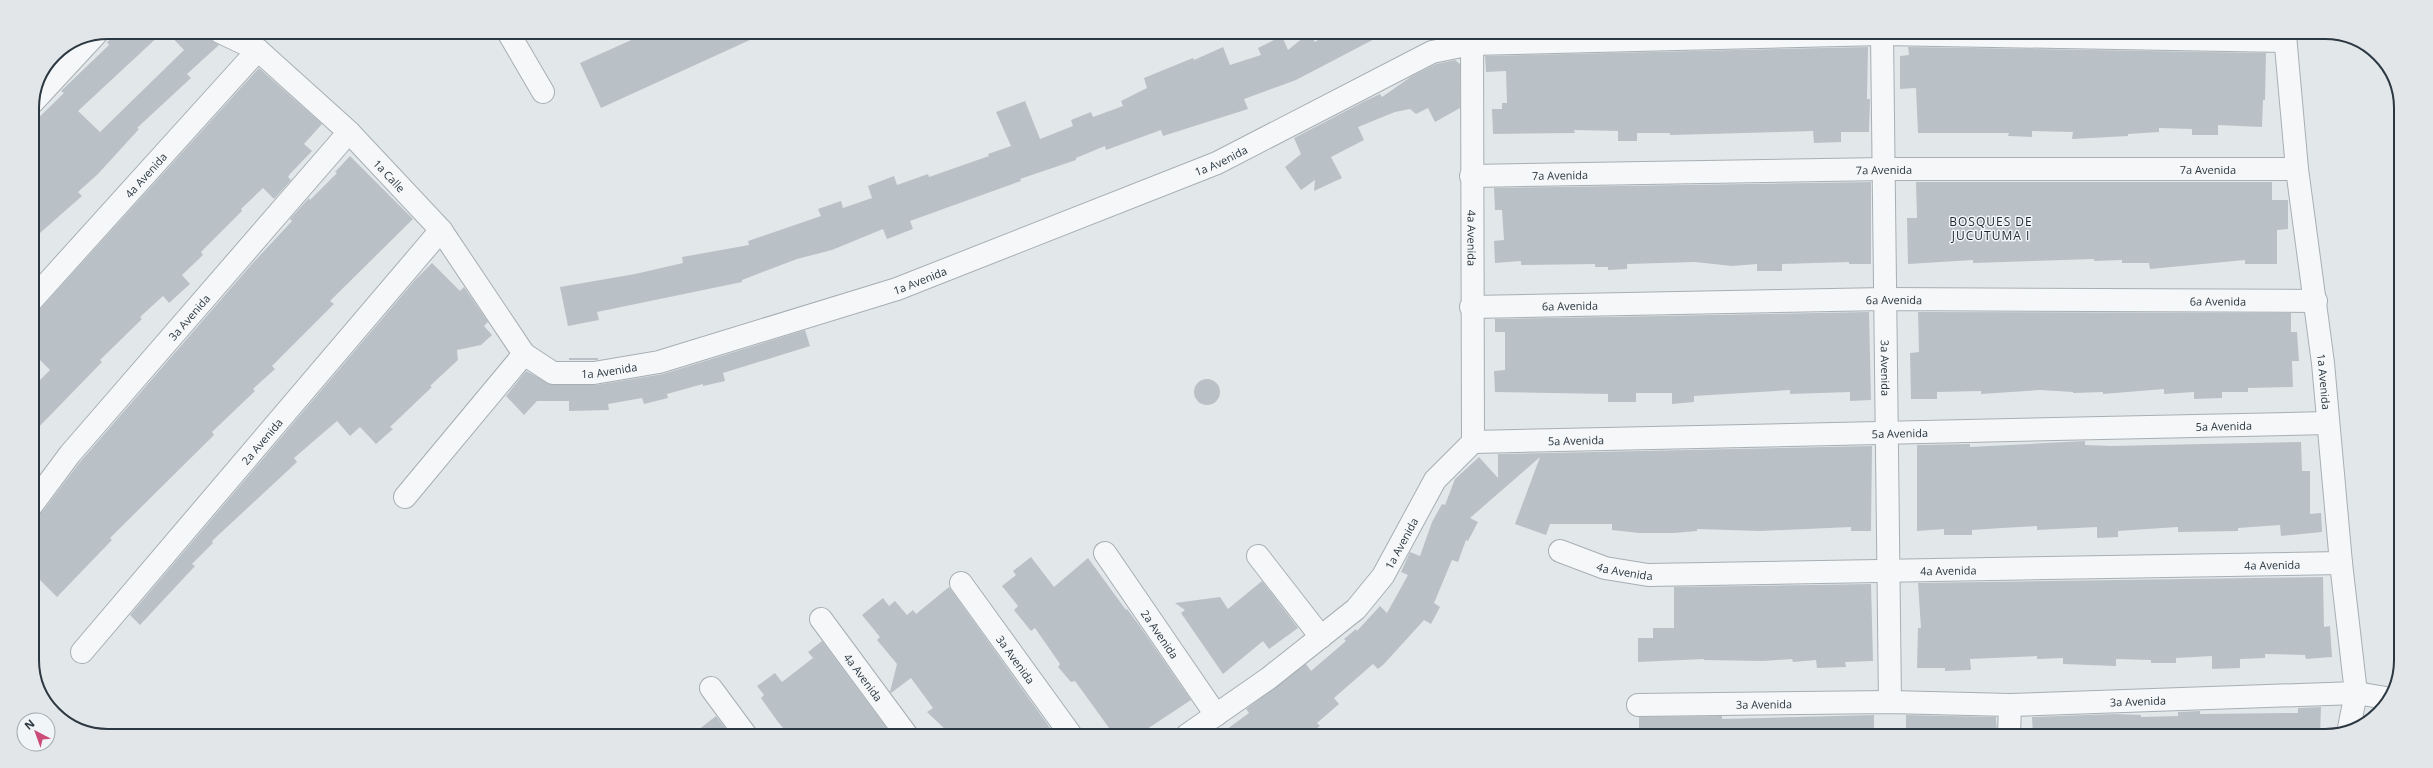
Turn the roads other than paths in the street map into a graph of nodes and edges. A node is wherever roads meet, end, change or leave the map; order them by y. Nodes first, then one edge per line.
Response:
1 (235, 39) edge
2 (512, 39) edge
3 (1472, 39) edge
4 (1882, 39) edge
5 (2285, 39) edge
6 (89, 42) edge
7 (258, 50) junction
8 (543, 92) dead end
9 (40, 94) edge
10 (349, 132) junction
11 (1883, 168) junction
12 (2297, 169) junction
13 (1471, 176) junction
14 (441, 230) junction
15 (39, 292) edge
16 (1885, 299) junction
17 (2316, 301) junction
18 (1472, 307) junction
19 (524, 354) junction
20 (2328, 423) junction
21 (1886, 433) junction
22 (1472, 442) junction
23 (39, 496) edge
24 (405, 497) dead end
25 (1560, 551) dead end
26 (1104, 554) dead end
27 (1258, 556) dead end
28 (2341, 563) junction
29 (1888, 570) junction
30 (961, 582) dead end
31 (821, 619) dead end
32 (1322, 637) junction
33 (82, 652) dead end
34 (711, 688) dead end
35 (2356, 693) junction
36 (2382, 697) edge
37 (1890, 702) junction
38 (1638, 705) dead end
39 (2010, 705) junction
40 (1216, 715) junction
41 (2350, 724) edge
42 (741, 729) edge
43 (902, 729) edge
44 (1068, 729) edge
45 (1196, 729) edge
46 (2009, 729) edge

1 - 7 street, 1a Calle
2 - 8 street
3 - 13 street, 4a Avenida
3 - 19 street, 1a Avenida
4 - 11 street, 3a Avenida
5 - 12 street, 1a Avenida
6 - 9 street
7 - 10 street, 1a Calle
7 - 15 street, 4a Avenida
10 - 14 street, 1a Calle
10 - 23 street, 3a Avenida
11 - 12 street, 7a Avenida
11 - 13 street, 7a Avenida
11 - 16 street, 3a Avenida
12 - 17 street, 1a Avenida
13 - 18 street, 4a Avenida
14 - 19 street, 1a Calle
14 - 33 street, 2a Avenida
16 - 17 street, 6a Avenida
16 - 18 street, 6a Avenida
16 - 21 street, 3a Avenida
17 - 20 street, 1a Avenida
18 - 22 street, 4a Avenida
19 - 24 street
20 - 21 street, 5a Avenida
20 - 28 street, 1a Avenida
21 - 22 street, 5a Avenida
21 - 29 street, 3a Avenida
22 - 32 street, 1a Avenida
25 - 29 street, 4a Avenida
26 - 40 street, 2a Avenida
27 - 32 street
28 - 29 street, 4a Avenida
28 - 35 street, 1a Avenida
29 - 37 street, 3a Avenida
30 - 44 street, 3a Avenida
31 - 43 street, 4a Avenida
32 - 40 street, 1a Avenida
34 - 42 street
35 - 36 street, 3a Avenida
35 - 39 street, 3a Avenida
35 - 41 street, 1a Avenida
37 - 38 street, 3a Avenida
37 - 39 street, 3a Avenida
39 - 46 street
40 - 45 street, 1a Avenida

